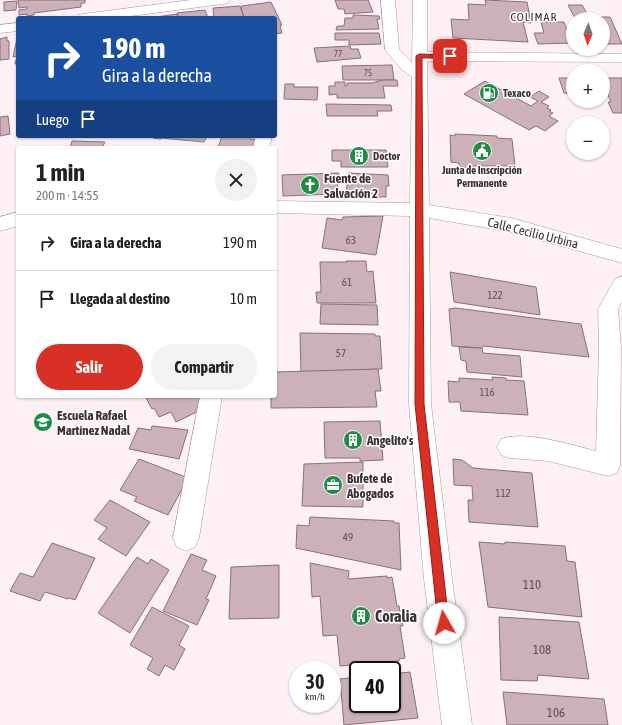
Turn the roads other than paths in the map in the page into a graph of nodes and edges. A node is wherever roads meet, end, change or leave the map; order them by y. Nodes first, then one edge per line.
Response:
1 (105, 0) edge
2 (223, 0) edge
3 (388, 0) edge
4 (420, 0) edge
5 (106, 15) junction
6 (98, 16) edge
7 (16, 27) edge
8 (0, 29) edge
9 (622, 58) edge
10 (419, 66) junction
11 (277, 207) edge
12 (419, 210) junction
13 (16, 220) edge
14 (0, 224) edge
15 (622, 256) edge
16 (622, 284) edge
17 (210, 398) edge
18 (509, 447) dead end
19 (186, 538) dead end
20 (457, 725) edge

1 - 5 street
2 - 5 street
3 - 10 street
4 - 10 street
5 - 6 street
7 - 8 street
9 - 10 street
10 - 12 street
11 - 12 street, Calle Cecilio Urbina
12 - 15 street, Calle Cecilio Urbina
12 - 20 street
13 - 14 street
16 - 18 street
17 - 19 street

